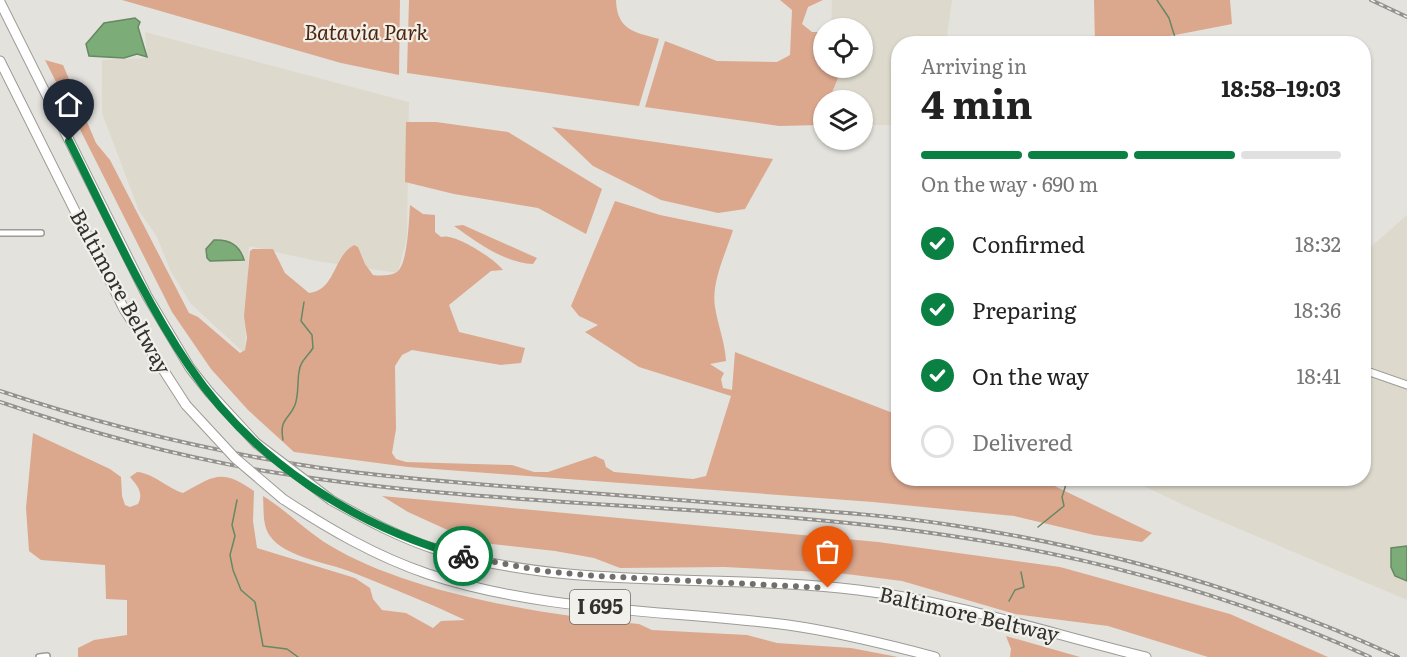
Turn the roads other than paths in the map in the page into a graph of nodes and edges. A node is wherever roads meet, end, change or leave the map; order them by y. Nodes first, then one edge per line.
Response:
1 (0, 2) edge
2 (0, 61) edge
3 (0, 233) edge
4 (41, 233) dead end
5 (1371, 372) edge
6 (1407, 385) edge
7 (1065, 637) junction
8 (47, 656) edge
9 (39, 657) edge
10 (935, 657) edge
11 (1137, 657) edge
12 (1146, 657) edge

1 - 7 highway, Baltimore Beltway / I 695, bridge
2 - 10 highway, Baltimore Beltway / I 695, bridge
3 - 4 street
5 - 6 street
7 - 11 highway
7 - 12 highway, Baltimore Beltway / I 695
8 - 9 street

